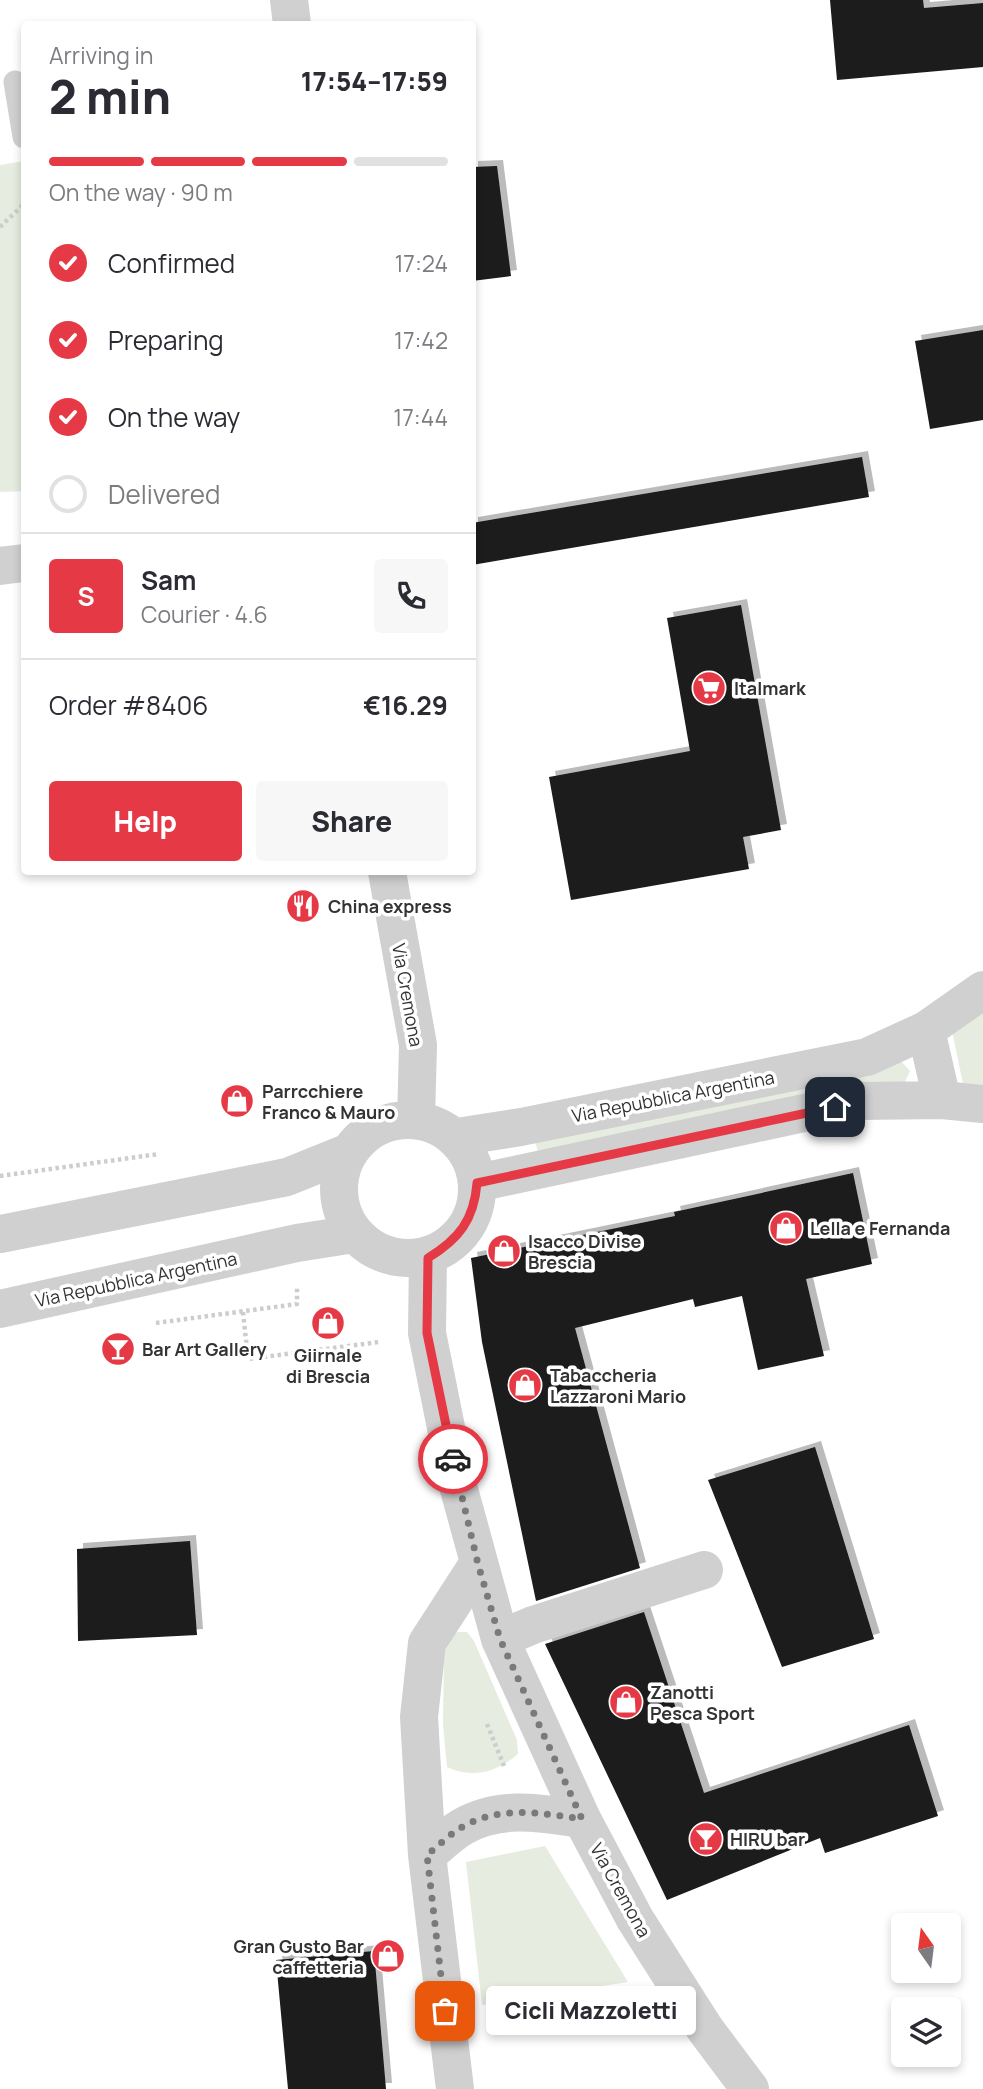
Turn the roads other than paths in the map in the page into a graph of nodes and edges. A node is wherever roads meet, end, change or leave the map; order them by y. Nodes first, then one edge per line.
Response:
1 (289, 0) edge
2 (292, 21) edge
3 (15, 82) dead end
4 (21, 119) edge
5 (21, 563) edge
6 (0, 566) edge
7 (388, 875) edge
8 (983, 990) edge
9 (926, 1030) junction
10 (942, 1100) junction
11 (983, 1104) edge
12 (416, 1120) junction
13 (457, 1137) junction
14 (349, 1152) junction
15 (477, 1183) junction
16 (0, 1234) edge
17 (354, 1234) junction
18 (428, 1258) junction
19 (0, 1309) edge
20 (478, 1564) junction
21 (704, 1570) dead end
22 (500, 1639) junction
23 (582, 1819) junction
24 (427, 1855) junction
25 (454, 2089) edge
26 (750, 2089) edge

1 - 2 street
3 - 4 lane
5 - 6 street
7 - 12 street, Via Cremona
8 - 9 street, Via Repubblica Argentina
9 - 10 street
9 - 13 street, Via Repubblica Argentina
10 - 11 street
10 - 15 street
12 - 13 street
12 - 14 street
13 - 15 street
14 - 16 street
14 - 17 street
15 - 18 street
17 - 18 street
17 - 19 street, Via Repubblica Argentina
18 - 20 street, Via Cremona
20 - 22 street, Via Cremona
20 - 24 street
21 - 22 street
22 - 23 street, Via Cremona
23 - 24 street
23 - 26 street, Via Cremona
24 - 25 street

